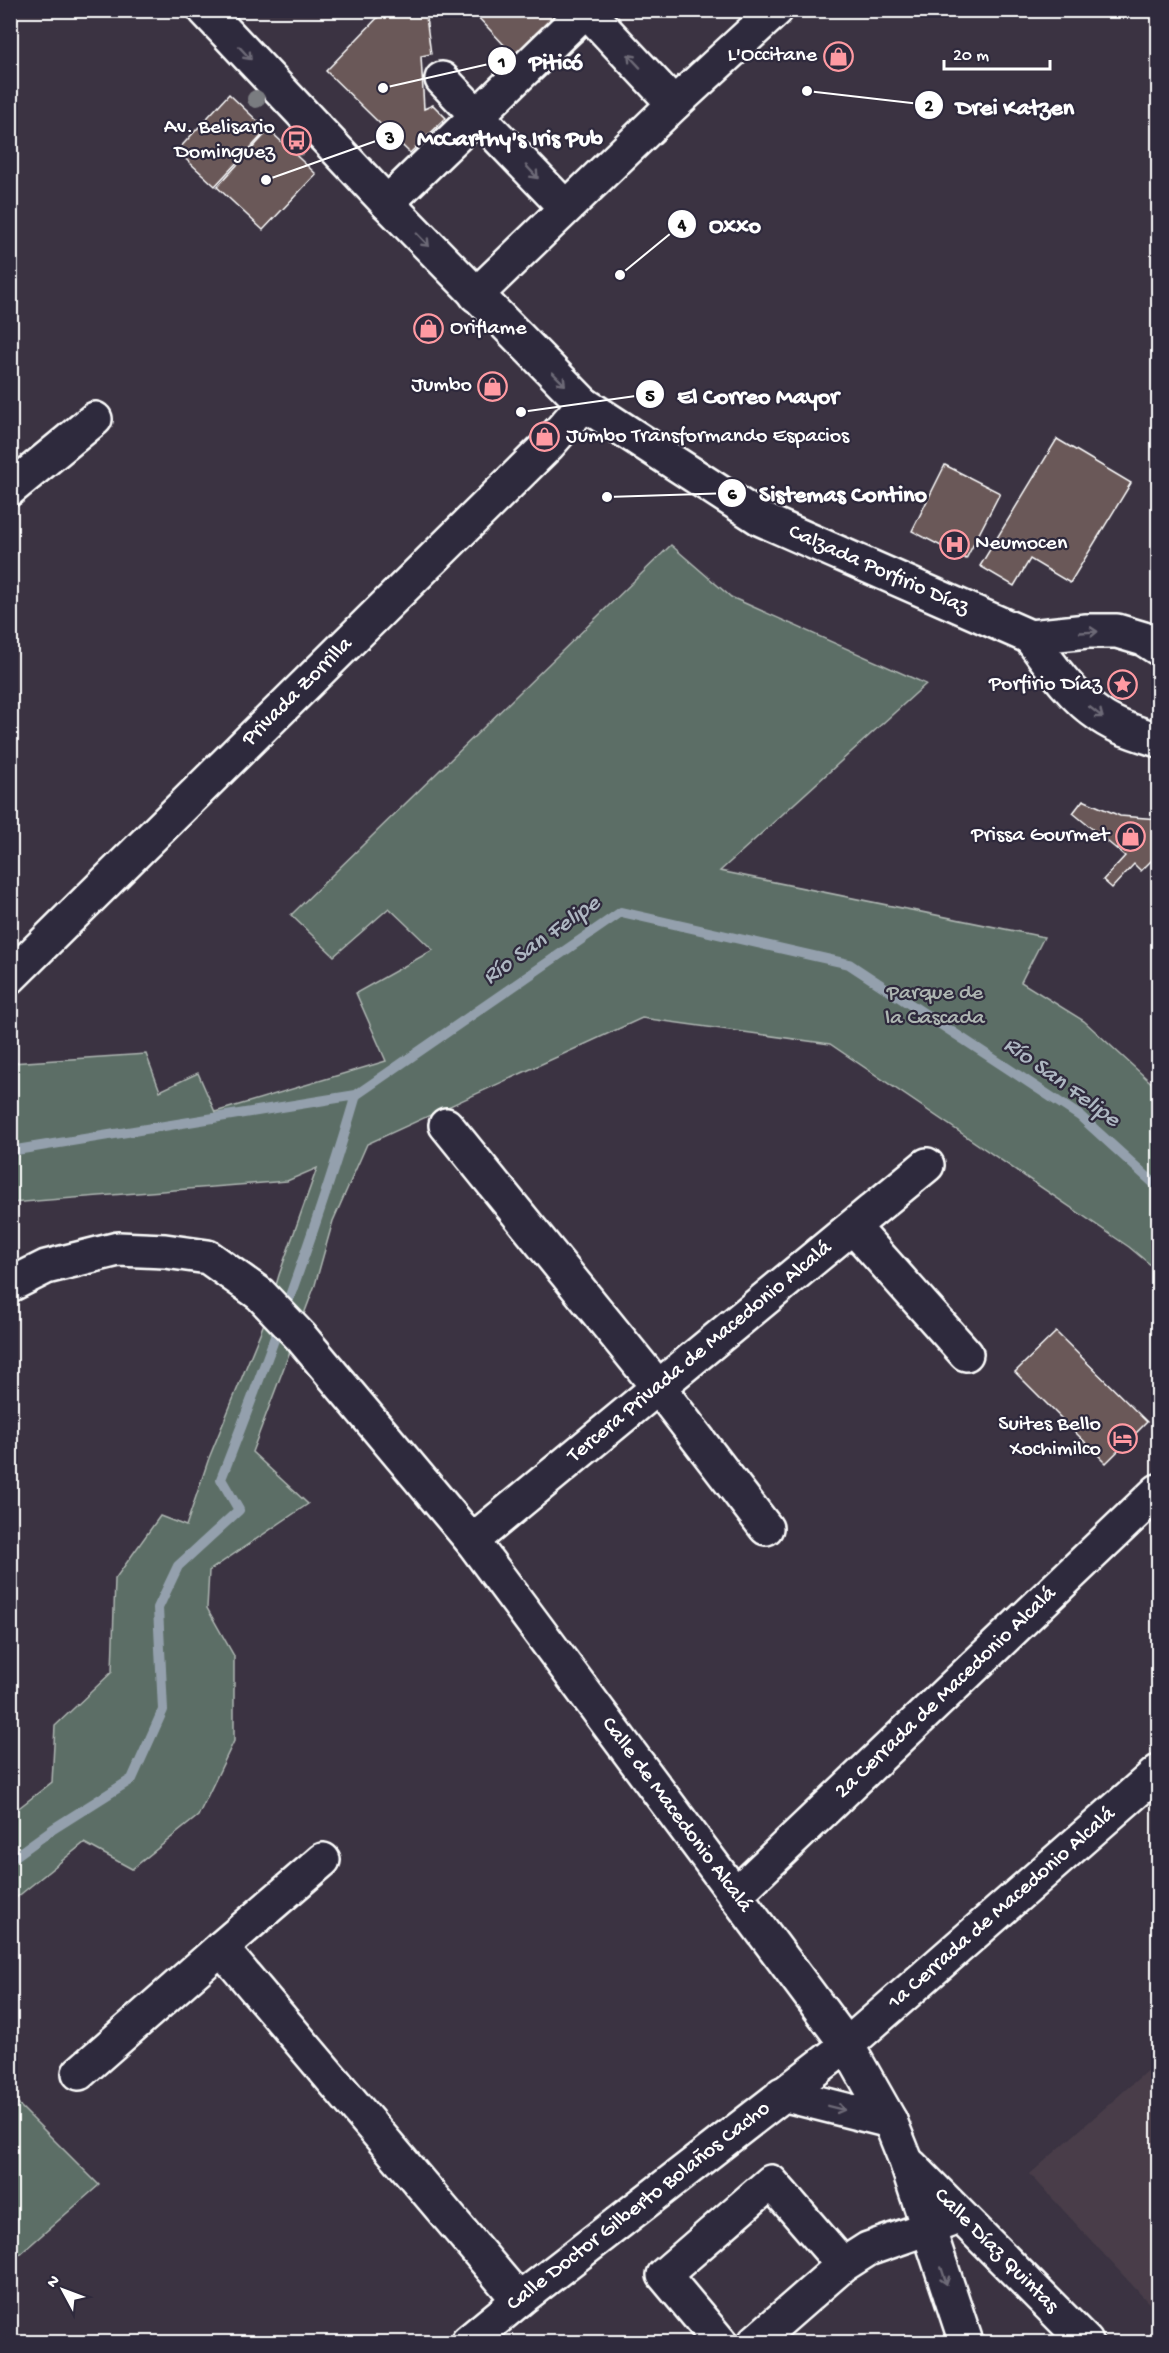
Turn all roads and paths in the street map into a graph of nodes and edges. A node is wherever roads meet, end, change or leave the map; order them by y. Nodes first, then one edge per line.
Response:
1 (205, 10) edge
2 (586, 10) edge
3 (765, 14) edge
4 (442, 79) dead end
5 (674, 104) junction
6 (477, 114) junction
7 (387, 203) junction
8 (565, 207) junction
9 (476, 295) junction
10 (584, 404) junction
11 (95, 419) dead end
12 (10, 489) edge
13 (1030, 637) junction
14 (1158, 648) edge
15 (1158, 740) edge
16 (10, 977) edge
17 (446, 1125) dead end
18 (927, 1165) dead end
19 (853, 1227) junction
20 (10, 1285) edge
21 (966, 1354) dead end
22 (658, 1387) junction
23 (1158, 1491) edge
24 (766, 1528) dead end
25 (472, 1541) junction
26 (1158, 1772) edge
27 (323, 1860) dead end
28 (735, 1895) junction
29 (222, 1948) junction
30 (847, 2045) junction
31 (79, 2073) dead end
32 (782, 2094) junction
33 (890, 2121) junction
34 (906, 2161) junction
35 (961, 2217) junction
36 (928, 2228) junction
37 (843, 2265) junction
38 (519, 2300) junction
39 (468, 2343) edge
40 (720, 2343) edge
41 (755, 2343) edge
42 (966, 2343) edge
43 (1086, 2343) edge

1 -> 7 street, Calzada Porfirio Díaz
5 -> 2 street
2 - 6 street
3 - 5 street
4 - 6 street
5 - 8 street
6 - 7 street
6 -> 8 street
7 -> 9 street, Calzada Porfirio Díaz
8 - 9 street
9 -> 10 street, Calzada Porfirio Díaz
10 - 13 street, Calzada Porfirio Díaz
10 - 16 street, Privada Zorrilla
11 - 12 street
13 -> 14 street, Calzada Porfirio Díaz
13 -> 15 street
17 - 22 street
18 - 19 street, Tercera Privada de Macedonio Alcalá
19 - 21 street
19 - 22 street, Tercera Privada de Macedonio Alcalá
20 - 25 street, Calle de Macedonio Alcalá
22 - 24 street
22 - 25 street, Tercera Privada de Macedonio Alcalá
23 - 28 street, 2a Cerrada de Macedonio Alcalá
25 - 28 street, Calle de Macedonio Alcalá
26 - 30 street, 1a Cerrada de Macedonio Alcalá
27 - 29 street
28 - 30 street, Calle de Macedonio Alcalá
29 - 31 street
29 - 38 street
30 - 32 street, Calle Doctor Gilberto Bolaños Cacho
30 - 33 street, Calle de Macedonio Alcalá
32 -> 33 street, Calle Doctor Gilberto Bolaños Cacho
32 - 38 street, Calle Doctor Gilberto Bolaños Cacho
33 - 34 street, Calle de Macedonio Alcalá
34 - 35 street, Calle Díaz Quintas
34 - 36 street, Calle de Macedonio Alcalá
35 - 36 street
35 - 43 street, Calle Díaz Quintas
36 - 37 street
36 -> 42 street, Calle de Macedonio Alcalá
37 - 40 street
37 - 41 street
38 - 39 street, Calle Doctor Gilberto Bolaños Cacho

